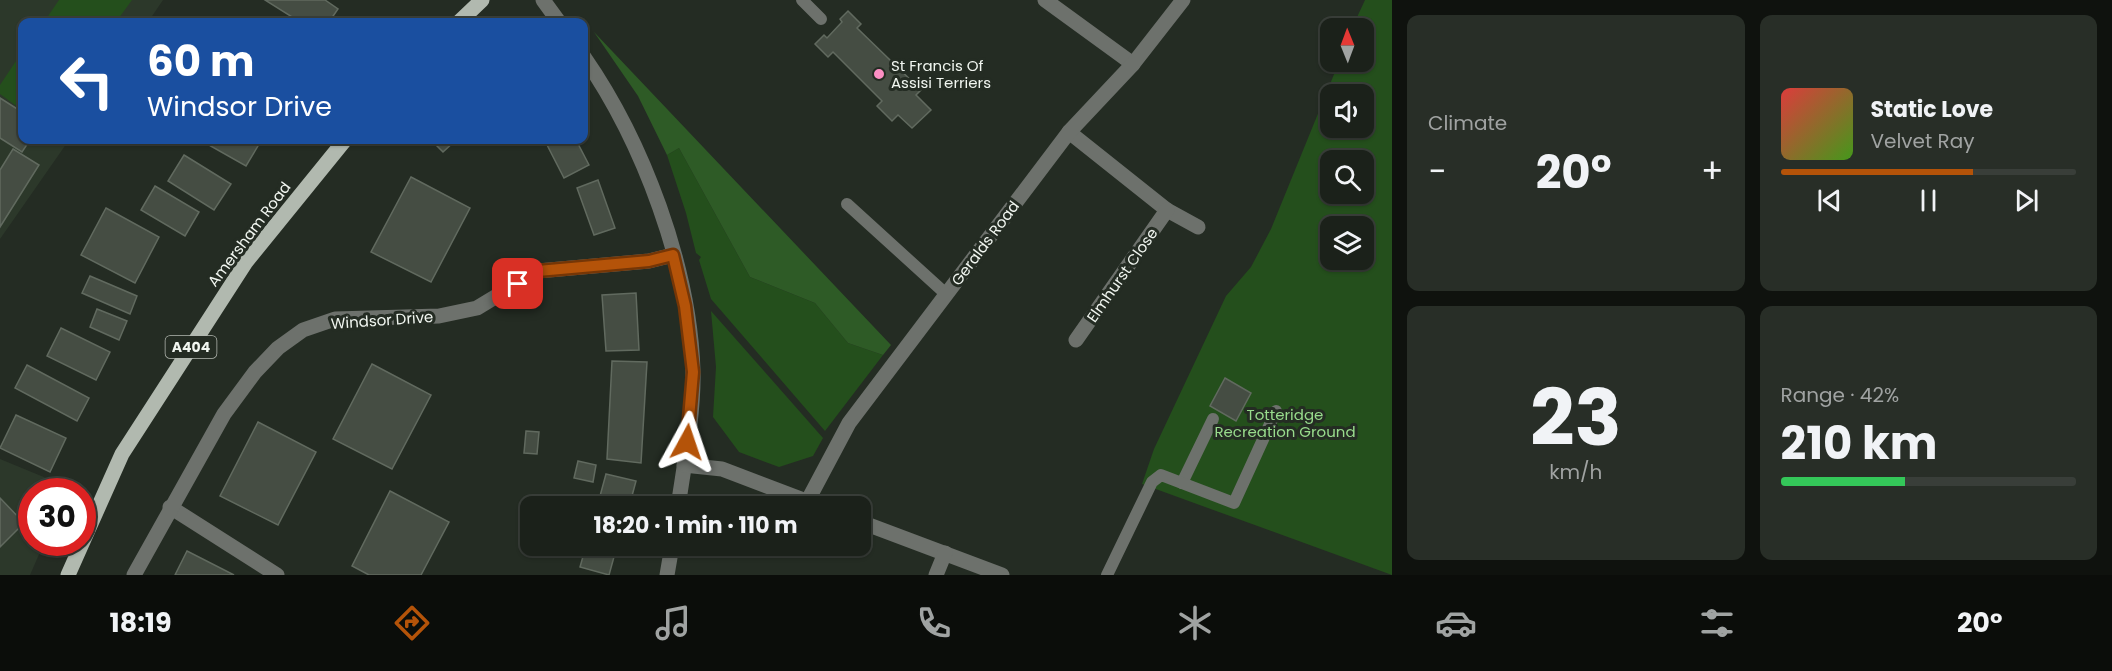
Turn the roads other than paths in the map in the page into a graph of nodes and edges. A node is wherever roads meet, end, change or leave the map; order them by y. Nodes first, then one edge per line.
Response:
1 (482, 0) edge
2 (543, 0) edge
3 (802, 0) edge
4 (1045, 0) edge
5 (1183, 0) edge
6 (463, 18) edge
7 (556, 18) edge
8 (821, 20) dead end
9 (588, 63) edge
10 (1133, 64) junction
11 (1069, 132) junction
12 (342, 144) edge
13 (847, 204) dead end
14 (1167, 210) junction
15 (1198, 227) dead end
16 (673, 255) junction
17 (946, 294) junction
18 (1076, 340) dead end
19 (1276, 411) dead end
20 (1213, 419) dead end
21 (684, 465) junction
22 (1182, 483) junction
23 (680, 496) edge
24 (792, 496) edge
25 (817, 496) edge
26 (170, 507) junction
27 (871, 526) edge
28 (945, 553) junction
29 (670, 556) edge
30 (68, 575) edge
31 (134, 575) edge
32 (277, 575) edge
33 (667, 575) edge
34 (936, 575) edge
35 (1002, 575) edge
36 (1107, 575) edge

1 - 6 main road
2 - 7 street
3 - 8 lane
4 - 10 street
5 - 10 street, Geralds Road
9 - 16 street
10 - 11 street, Geralds Road
11 - 14 street
11 - 17 street, Geralds Road
12 - 30 main road, Amersham Road / A404
13 - 17 lane
14 - 15 street
14 - 18 street, Elmhurst Close
16 - 21 street
16 - 26 street, Windsor Drive
17 - 25 street, Geralds Road
19 - 22 lane
20 - 22 lane
21 - 23 street
21 - 24 street
22 - 36 lane
26 - 31 street, Windsor Drive
26 - 32 street
27 - 28 street
28 - 34 street
28 - 35 street
29 - 33 street

